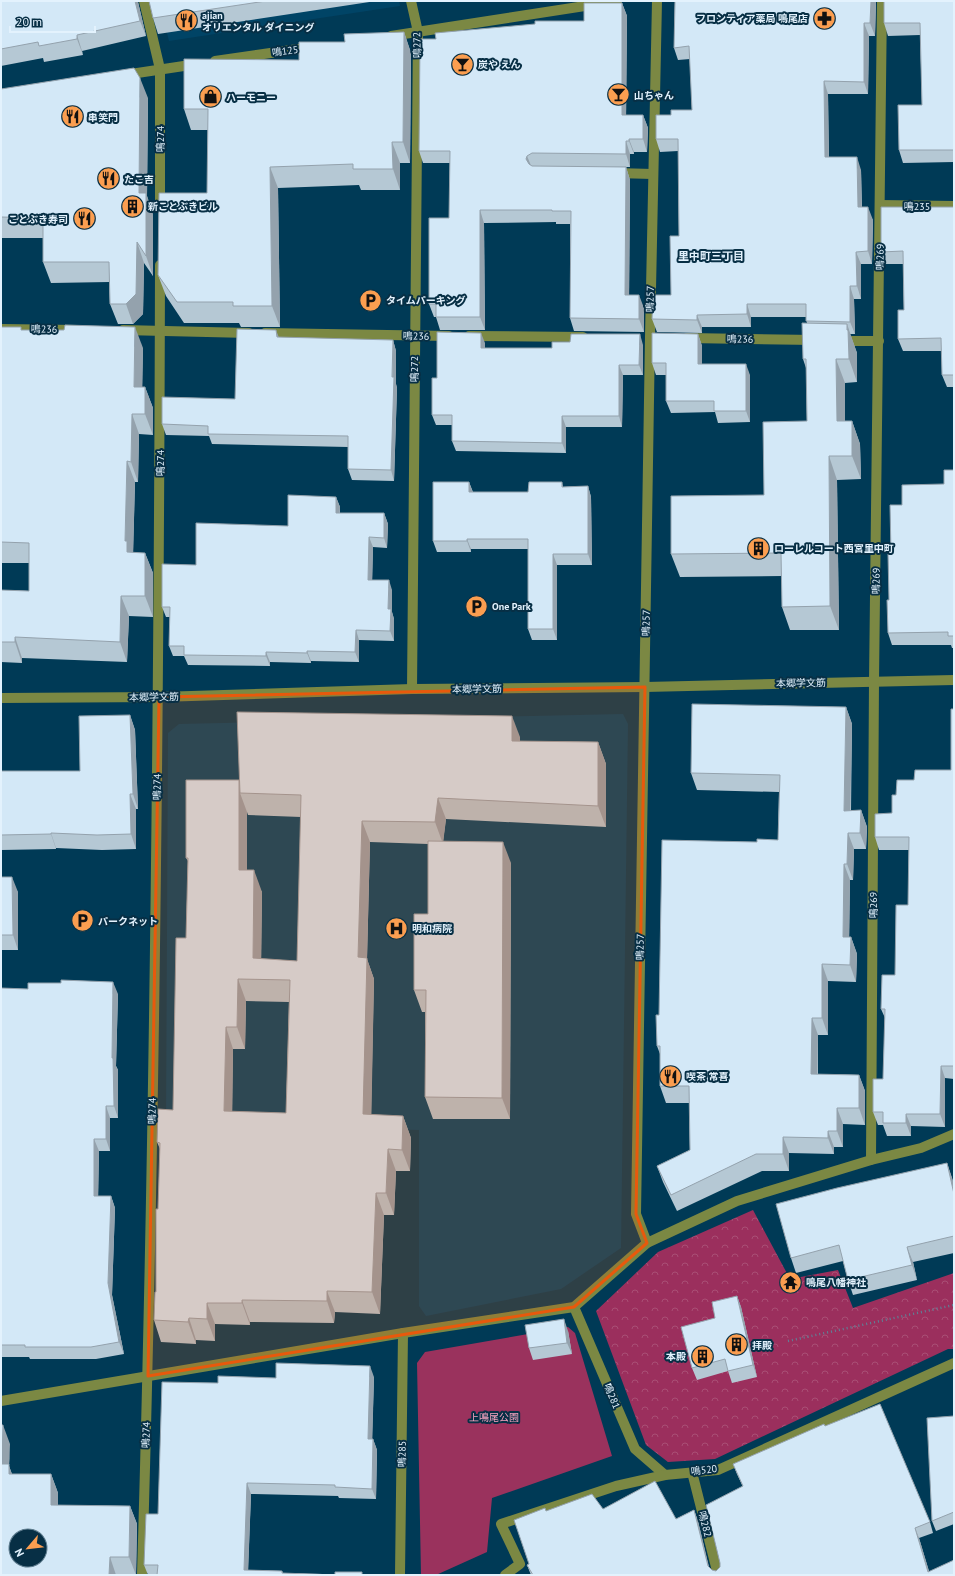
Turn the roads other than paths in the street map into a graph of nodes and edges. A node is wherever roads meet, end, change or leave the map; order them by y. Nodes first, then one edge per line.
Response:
1 (144, 1) edge
2 (411, 1) edge
3 (617, 1) edge
4 (657, 1) edge
5 (882, 1) edge
6 (418, 32) junction
7 (379, 38) edge
8 (324, 45) edge
9 (160, 69) junction
10 (115, 76) edge
11 (606, 173) edge
12 (653, 174) junction
13 (880, 205) junction
14 (954, 206) edge
15 (160, 212) edge
16 (160, 251) edge
17 (1, 329) edge
18 (88, 330) edge
19 (112, 330) edge
20 (160, 331) junction
21 (415, 336) junction
22 (595, 337) edge
23 (673, 338) edge
24 (879, 341) junction
25 (954, 680) edge
26 (874, 681) junction
27 (645, 687) junction
28 (412, 689) junction
29 (159, 697) junction
30 (1, 698) edge
31 (954, 1134) edge
32 (871, 1160) junction
33 (647, 1243) junction
34 (574, 1307) junction
35 (403, 1333) junction
36 (954, 1363) edge
37 (148, 1376) junction
38 (1, 1401) edge
39 (692, 1472) junction
40 (665, 1475) junction
41 (142, 1575) edge
42 (400, 1575) edge
43 (505, 1575) edge
44 (718, 1575) edge

1 - 9 street, 鳴274
2 - 6 street, 鳴272
3 - 6 street
4 - 12 street, 鳴257
5 - 13 street, 鳴269
6 - 7 street
6 - 21 street, 鳴272
8 - 9 street, 鳴125
9 - 10 street, 鳴125
9 - 15 street, 鳴274
11 - 12 street
12 - 27 street, 鳴257
13 - 14 street, 鳴235
13 - 24 street, 鳴269
16 - 20 street, 鳴274
17 - 18 street, 鳴236
19 - 20 street, 鳴236
20 - 21 street, 鳴236
20 - 29 street, 鳴274
21 - 22 street, 鳴236
21 - 28 street, 鳴272
23 - 24 street, 鳴236
24 - 26 street, 鳴269
25 - 26 street, 本郷学文筋
26 - 27 street, 本郷学文筋
26 - 32 street, 鳴269
27 - 28 street, 本郷学文筋
27 - 33 street, 鳴257
28 - 29 street, 本郷学文筋
29 - 30 street, 本郷学文筋
29 - 37 street, 鳴274
31 - 32 street
32 - 33 street
33 - 34 street
34 - 35 street
34 - 40 street, 鳴281
35 - 37 street
35 - 42 street, 鳴285
36 - 39 street, 鳴520
37 - 38 street
37 - 41 street, 鳴274
39 - 40 street, 鳴520
39 - 44 street, 鳴282
40 - 43 street, 鳴520

